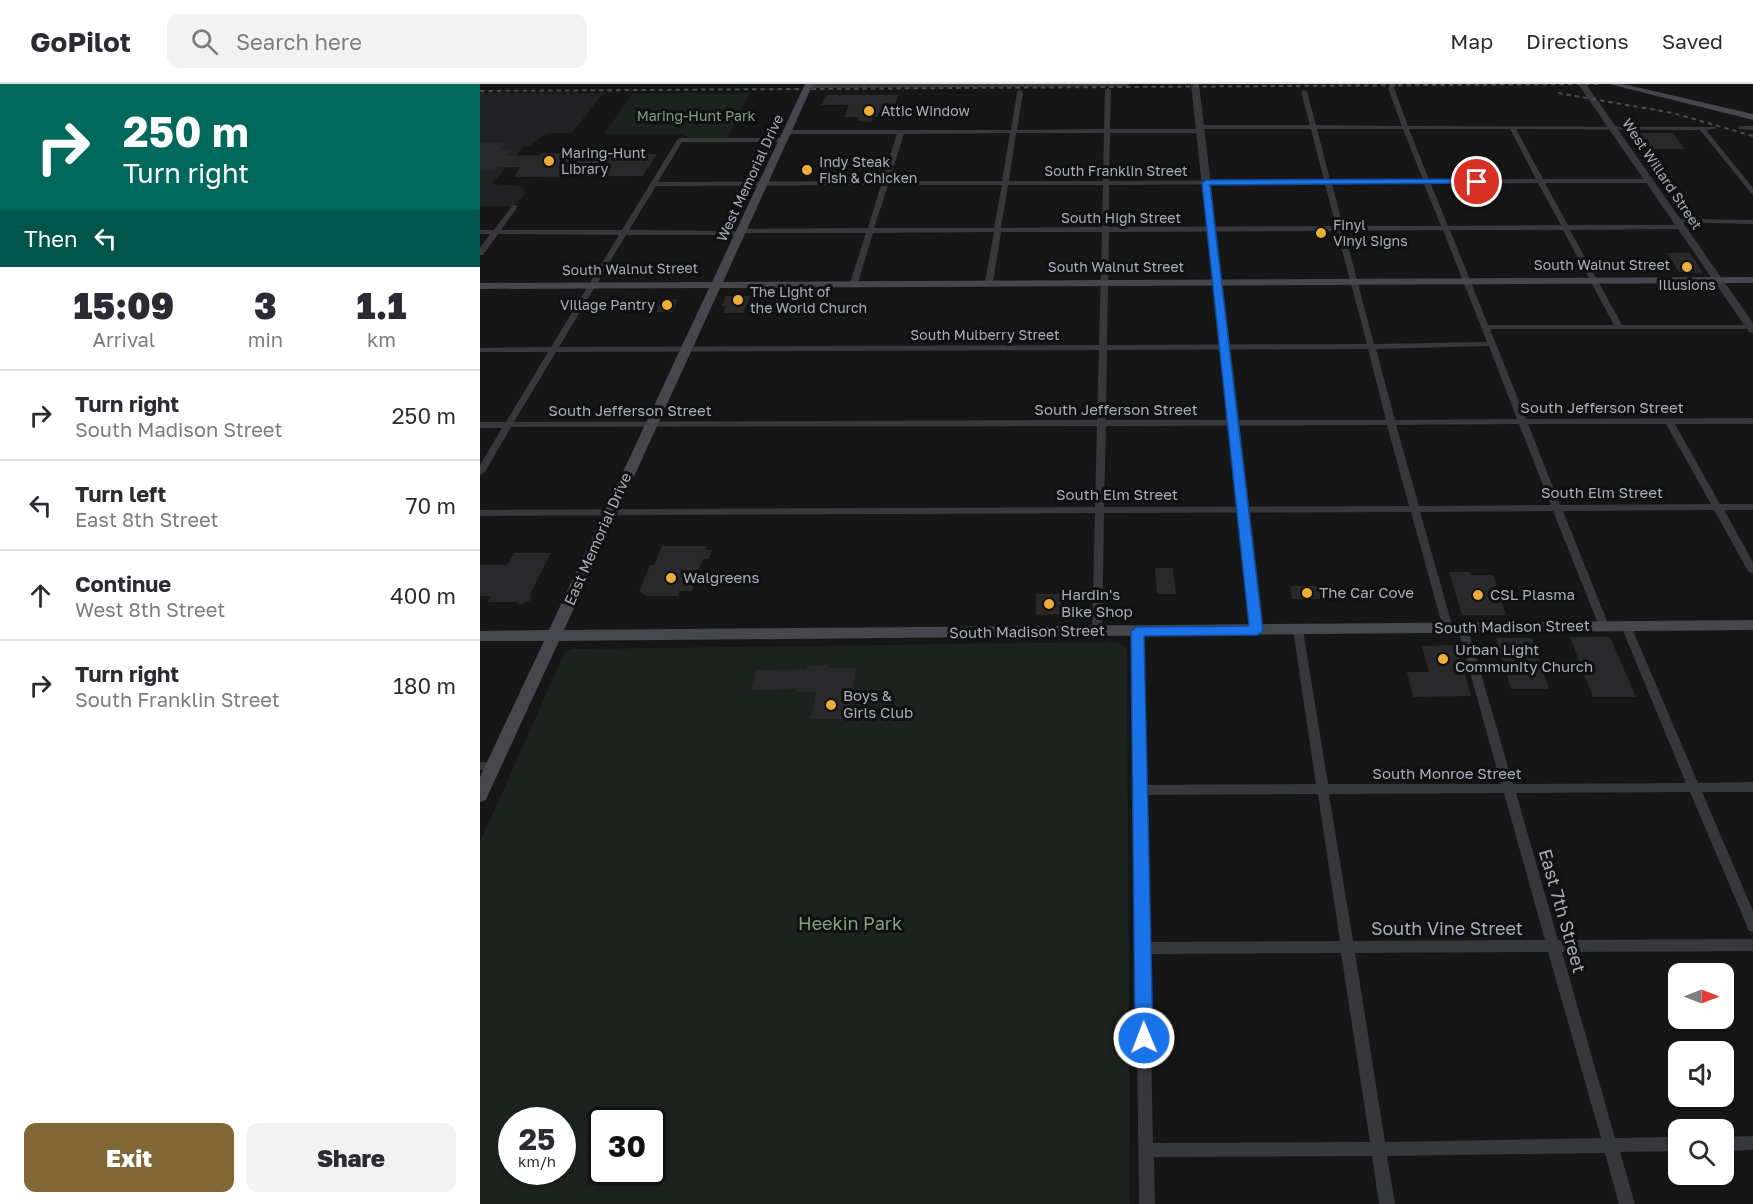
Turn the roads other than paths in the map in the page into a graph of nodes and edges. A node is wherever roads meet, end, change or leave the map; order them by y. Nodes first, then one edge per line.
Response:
1 (913, 84) edge
2 (1127, 84) edge
3 (1195, 84) edge
4 (1394, 84) edge
5 (1582, 84) edge
6 (1613, 84) edge
7 (809, 85) edge
8 (1021, 87) edge
9 (1108, 87) edge
10 (1304, 92) dead end
11 (1753, 117) edge
12 (1313, 128) junction
13 (1512, 128) junction
14 (1614, 128) junction
15 (1753, 128) edge
16 (1200, 129) junction
17 (1406, 129) junction
18 (1702, 129) junction
19 (1714, 129) dead end
20 (1741, 129) dead end
21 (1107, 131) junction
22 (901, 132) junction
23 (1013, 132) junction
24 (784, 136) junction
25 (1650, 181) junction
26 (1327, 182) junction
27 (1427, 182) junction
28 (1540, 182) junction
29 (885, 183) junction
30 (1004, 183) junction
31 (1106, 183) junction
32 (1206, 183) junction
33 (654, 184) junction
34 (762, 184) junction
35 (1753, 192) edge
36 (515, 206) dead end
37 (1753, 222) edge
38 (1680, 224) junction
39 (1565, 227) junction
40 (1339, 229) junction
41 (1446, 229) junction
42 (1104, 230) junction
43 (1211, 230) junction
44 (870, 231) junction
45 (998, 231) junction
46 (480, 232) edge
47 (495, 232) junction
48 (739, 232) junction
49 (624, 233) junction
50 (480, 253) edge
51 (1466, 280) junction
52 (1594, 280) junction
53 (1718, 280) junction
54 (1753, 280) edge
55 (1216, 281) junction
56 (1353, 281) junction
57 (854, 282) junction
58 (990, 282) junction
59 (1103, 282) junction
60 (716, 284) junction
61 (593, 285) junction
62 (480, 286) edge
63 (1485, 327) junction
64 (1619, 327) junction
65 (1752, 328) edge
66 (1491, 344) junction
67 (1371, 347) junction
68 (1103, 348) junction
69 (1224, 348) junction
70 (480, 350) edge
71 (553, 350) junction
72 (684, 350) junction
73 (1669, 421) junction
74 (1753, 421) edge
75 (1232, 422) junction
76 (1391, 422) junction
77 (1523, 422) junction
78 (1102, 423) junction
79 (480, 425) edge
80 (508, 425) junction
81 (650, 425) junction
82 (480, 472) edge
83 (1717, 507) junction
84 (1753, 507) edge
85 (1415, 508) junction
86 (1558, 508) junction
87 (1243, 509) junction
88 (1101, 510) junction
89 (480, 513) edge
90 (609, 513) junction
91 (1753, 571) edge
92 (1753, 625) edge
93 (1604, 626) junction
94 (1626, 626) junction
95 (1456, 628) junction
96 (1298, 630) junction
97 (1137, 631) junction
98 (1257, 631) junction
99 (1097, 632) junction
100 (480, 636) edge
101 (554, 636) junction
102 (487, 766) edge
103 (1753, 787) edge
104 (1695, 788) junction
105 (1508, 789) junction
106 (1140, 790) junction
107 (1322, 790) junction
108 (480, 795) edge
109 (1753, 926) edge
110 (1753, 945) edge
111 (1553, 946) junction
112 (1347, 947) junction
113 (1142, 948) junction
114 (1753, 1143) edge
115 (1668, 1144) edge
116 (1734, 1144) edge
117 (1610, 1145) junction
118 (1379, 1149) junction
119 (1146, 1150) junction
120 (1147, 1204) edge
121 (1387, 1204) edge
122 (1627, 1204) edge

1 - 7 street
1 - 8 street
2 - 9 street
3 - 16 street
4 - 17 street
5 - 14 street, West Willard Street
6 - 11 main road
7 - 24 main road, West Memorial Drive
8 - 9 street
8 - 23 street
9 - 21 street
10 - 12 street, East 7th Street
12 - 16 street
12 - 17 street
12 - 26 street, East 7th Street
13 - 14 street
13 - 17 street
13 - 28 street
14 - 18 street
14 - 25 street, West Willard Street
15 - 20 street
16 - 21 street
16 - 32 street
17 - 27 street
18 - 19 street
18 - 35 street
21 - 23 street
21 - 31 street
22 - 23 street
22 - 24 street
22 - 29 street
23 - 30 street
24 - 33 street
24 - 34 main road, West Memorial Drive
25 - 28 street, South Franklin Street
25 - 38 street, West Willard Street
26 - 27 street, South Franklin Street
26 - 32 street, South Franklin Street
26 - 40 street, East 7th Street
27 - 28 street, South Franklin Street
27 - 41 street
28 - 39 street
29 - 30 street, South Franklin Street
29 - 34 street, South Franklin Street
29 - 44 street
30 - 31 street, South Franklin Street
30 - 45 street
31 - 32 street, South Franklin Street
31 - 42 street
32 - 43 street
33 - 34 street, South Franklin Street
33 - 49 street
34 - 48 main road, West Memorial Drive
36 - 47 street
37 - 38 street, South High Street
38 - 39 street, South High Street
38 - 53 street, West Willard Street
39 - 41 street, South High Street
39 - 52 street
40 - 41 street, South High Street
40 - 43 street, South High Street
40 - 56 street, East 7th Street
41 - 51 street
42 - 43 street, South High Street
42 - 45 street, South High Street
42 - 59 street
43 - 55 street
44 - 45 street, South High Street
44 - 48 street, South High Street
44 - 57 street
45 - 58 street
46 - 47 street, South High Street
47 - 49 street, South High Street
47 - 50 street
48 - 49 street, South High Street
48 - 60 main road, West Memorial Drive
49 - 61 street
51 - 52 main road, South Walnut Street
51 - 56 main road, South Walnut Street
51 - 63 street
52 - 53 main road, South Walnut Street
52 - 64 street
53 - 54 main road, South Walnut Street
53 - 65 street, West Willard Street
55 - 56 main road, South Walnut Street
55 - 59 main road, South Walnut Street
55 - 69 street
56 - 67 street, East 7th Street
57 - 58 main road, South Walnut Street
57 - 60 main road, South Walnut Street
58 - 59 main road, South Walnut Street
59 - 68 street
60 - 61 main road, South Walnut Street
60 - 72 main road, East Memorial Drive
61 - 62 main road, South Walnut Street
61 - 71 street
63 - 64 street
63 - 66 street
64 - 65 street
66 - 67 street, South Mulberry Street
66 - 77 street
67 - 69 street, South Mulberry Street
67 - 76 street, East 7th Street
68 - 69 street, South Mulberry Street
68 - 72 street, South Mulberry Street
68 - 78 street
69 - 75 street
70 - 71 street, South Mulberry Street
71 - 72 street, South Mulberry Street
71 - 80 street
72 - 81 main road, East Memorial Drive
73 - 74 street, South Jefferson Street
73 - 77 street, South Jefferson Street
73 - 83 street
75 - 76 street, South Jefferson Street
75 - 78 street, South Jefferson Street
75 - 87 street
76 - 77 street, South Jefferson Street
76 - 85 street, East 7th Street
77 - 86 street
78 - 81 street, South Jefferson Street
78 - 88 street
79 - 80 street, South Jefferson Street
80 - 81 street, South Jefferson Street
80 - 82 street
81 - 90 main road, East Memorial Drive
83 - 84 street, South Elm Street
83 - 86 street, South Elm Street
83 - 91 street
85 - 86 street, South Elm Street
85 - 87 street, South Elm Street
85 - 95 street, East 7th Street
86 - 93 street
87 - 88 street, South Elm Street
87 - 98 street
88 - 90 street, South Elm Street
88 - 99 street
89 - 90 street, South Elm Street
90 - 101 main road, East Memorial Drive
92 - 94 main road, South Madison Street
93 - 94 main road, South Madison Street
93 - 95 main road, South Madison Street
94 - 104 street
95 - 96 main road, South Madison Street
95 - 105 street, East 7th Street
96 - 98 main road, South Madison Street
96 - 107 street
97 - 98 main road, South Madison Street
97 - 99 main road, South Madison Street
97 - 106 street
99 - 101 main road, South Madison Street
100 - 101 main road, South Madison Street
101 - 102 main road, East Memorial Drive
102 - 108 main road, East Memorial Drive
103 - 104 street, South Monroe Street
104 - 105 street, South Monroe Street
104 - 109 street
105 - 107 street, South Monroe Street
105 - 111 street, East 7th Street
106 - 107 street, South Monroe Street
106 - 113 street
107 - 112 street
110 - 111 street, South Vine Street
111 - 112 street, South Vine Street
111 - 117 street, East 7th Street
112 - 113 street, South Vine Street
112 - 118 street
113 - 119 street
114 - 116 street
115 - 117 street
117 - 118 street
117 - 122 street, East 7th Street
118 - 119 street
118 - 121 street
119 - 120 street

